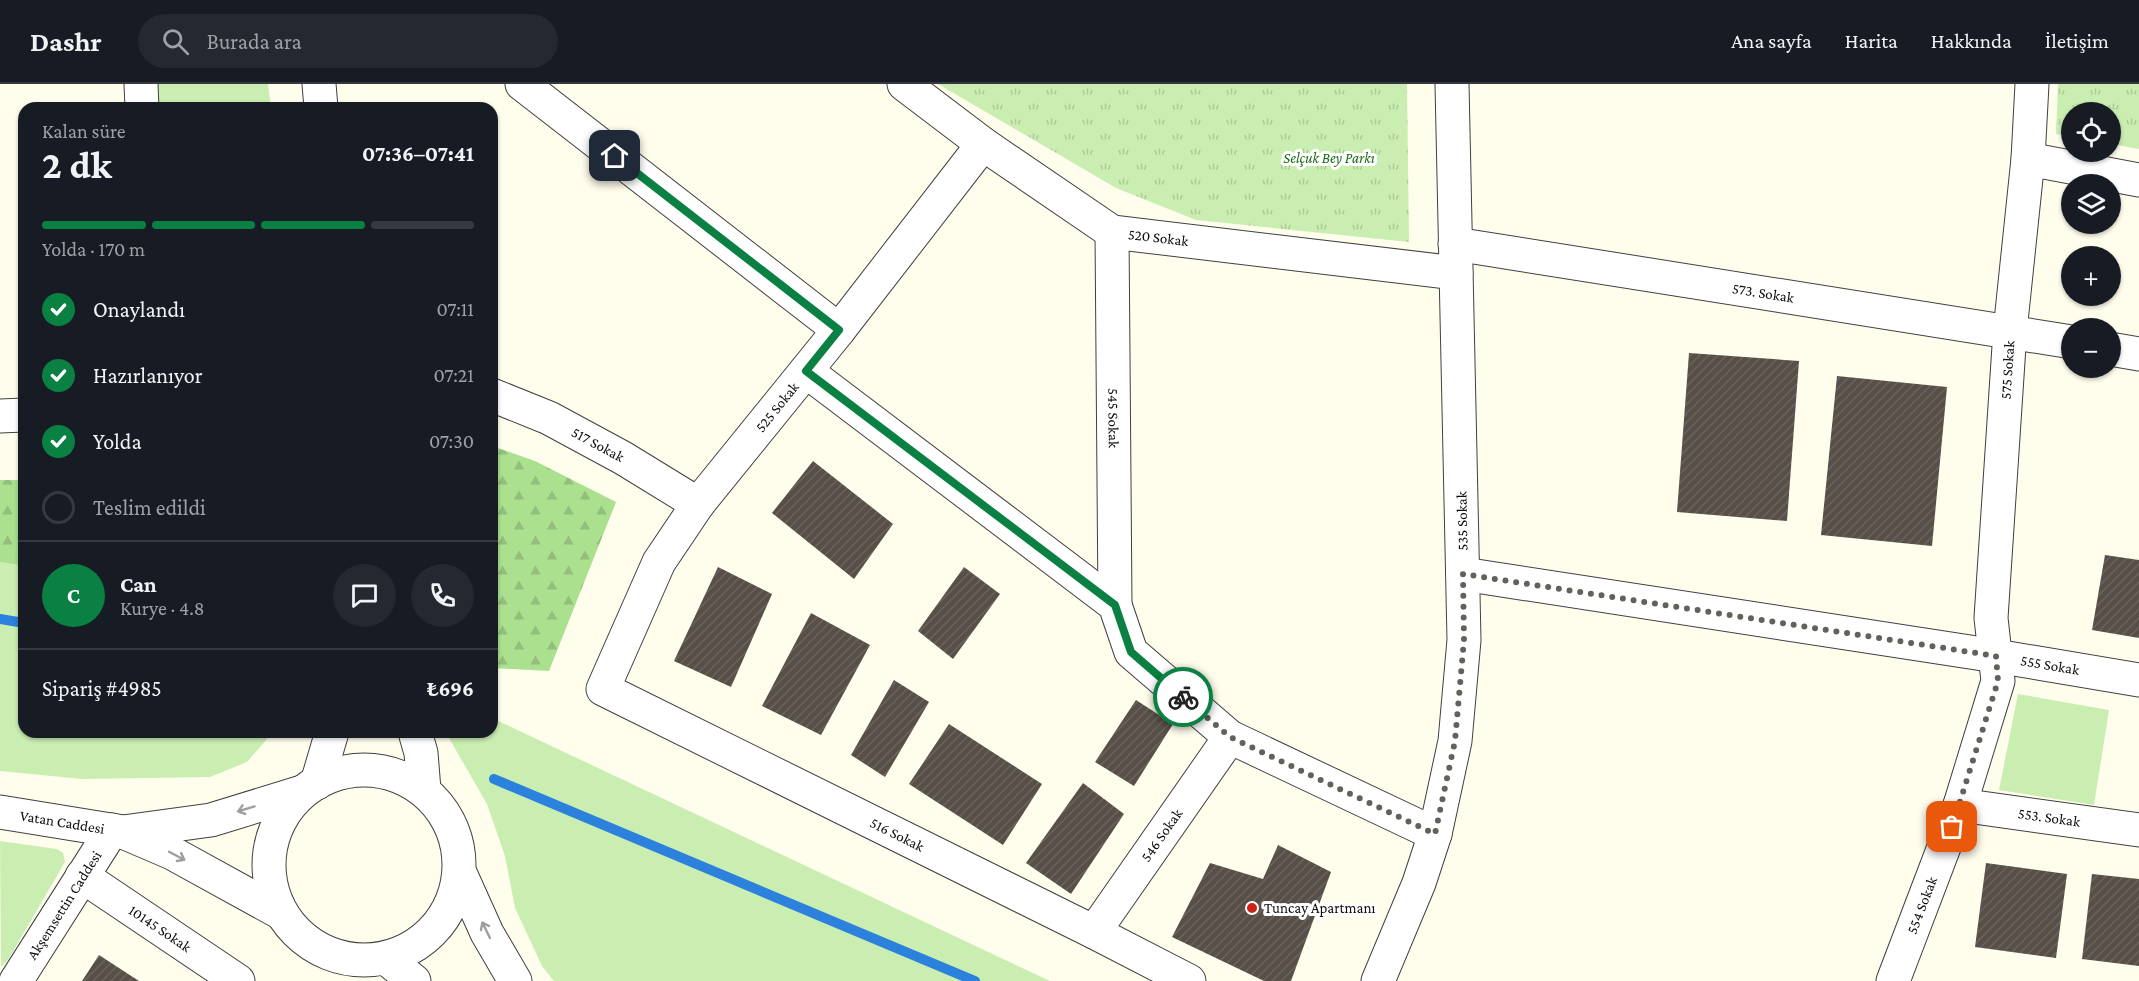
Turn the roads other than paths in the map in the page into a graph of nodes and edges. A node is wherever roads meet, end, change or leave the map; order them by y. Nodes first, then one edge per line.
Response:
1 (141, 84) edge
2 (319, 84) edge
3 (522, 84) edge
4 (1452, 84) edge
5 (2032, 84) edge
6 (906, 85) edge
7 (142, 102) edge
8 (320, 102) edge
9 (983, 144) junction
10 (2028, 159) junction
11 (2139, 180) edge
12 (1112, 232) junction
13 (1456, 259) junction
14 (839, 330) junction
15 (2010, 331) junction
16 (2061, 340) edge
17 (2121, 351) edge
18 (2139, 354) edge
19 (806, 371) junction
20 (498, 397) edge
21 (18, 415) edge
22 (0, 416) edge
23 (698, 504) junction
24 (1463, 574) junction
25 (1115, 605) junction
26 (1996, 656) junction
27 (2139, 680) edge
28 (603, 689) joint
29 (1230, 737) junction
30 (330, 738) edge
31 (417, 738) edge
32 (309, 788) junction
33 (424, 790) junction
34 (1960, 805) junction
35 (0, 812) edge
36 (2139, 830) edge
37 (118, 831) junction
38 (1435, 834) junction
39 (460, 873) junction
40 (82, 876) junction
41 (281, 913) junction
42 (1094, 932) junction
43 (387, 958) junction
44 (16, 981) edge
45 (238, 981) edge
46 (414, 981) edge
47 (515, 981) edge
48 (1189, 981) edge
49 (1377, 981) edge
50 (1893, 981) edge

1 - 7 street
2 - 8 street
3 - 14 street
4 - 13 street, 535 Sokak
5 - 10 street, 575 Sokak
6 - 9 street, 520 Sokak
9 - 12 street, 520 Sokak
9 - 14 street, 525 Sokak
10 - 11 street
10 - 15 street, 575 Sokak
12 - 13 street, 520 Sokak
12 - 25 street, 545 Sokak
13 - 15 street, 573. Sokak
13 - 24 street, 535 Sokak
14 - 19 street, 525 Sokak
15 - 16 street, 573. Sokak
15 - 26 street, 575 Sokak
17 - 18 street
19 - 23 street, 525 Sokak
19 - 25 street
20 - 23 street, 517 Sokak
21 - 22 street
23 - 28 street, 525 Sokak
24 - 26 street, 555 Sokak
24 - 38 street, 535 Sokak
25 - 29 street, 545 Sokak
26 - 27 street, 555 Sokak
26 - 34 street, 554 Sokak
28 - 42 street, 516 Sokak
29 - 38 street, 545 Sokak
29 - 42 street, 546 Sokak
30 - 32 street
31 - 33 street
32 - 33 street
32 -> 37 street
32 - 41 street
33 - 39 street
34 - 36 street, 553. Sokak
34 - 50 street, 554 Sokak
35 - 37 street, Vatan Caddesi
37 - 40 street, Akşemsettin Caddesi
37 -> 41 street
38 - 49 street, 535 Sokak
39 - 43 street
47 -> 39 street
40 - 44 street, Akşemsettin Caddesi
40 - 45 street, 10145 Sokak
41 - 43 street
42 - 48 street, 516 Sokak
43 - 46 street

